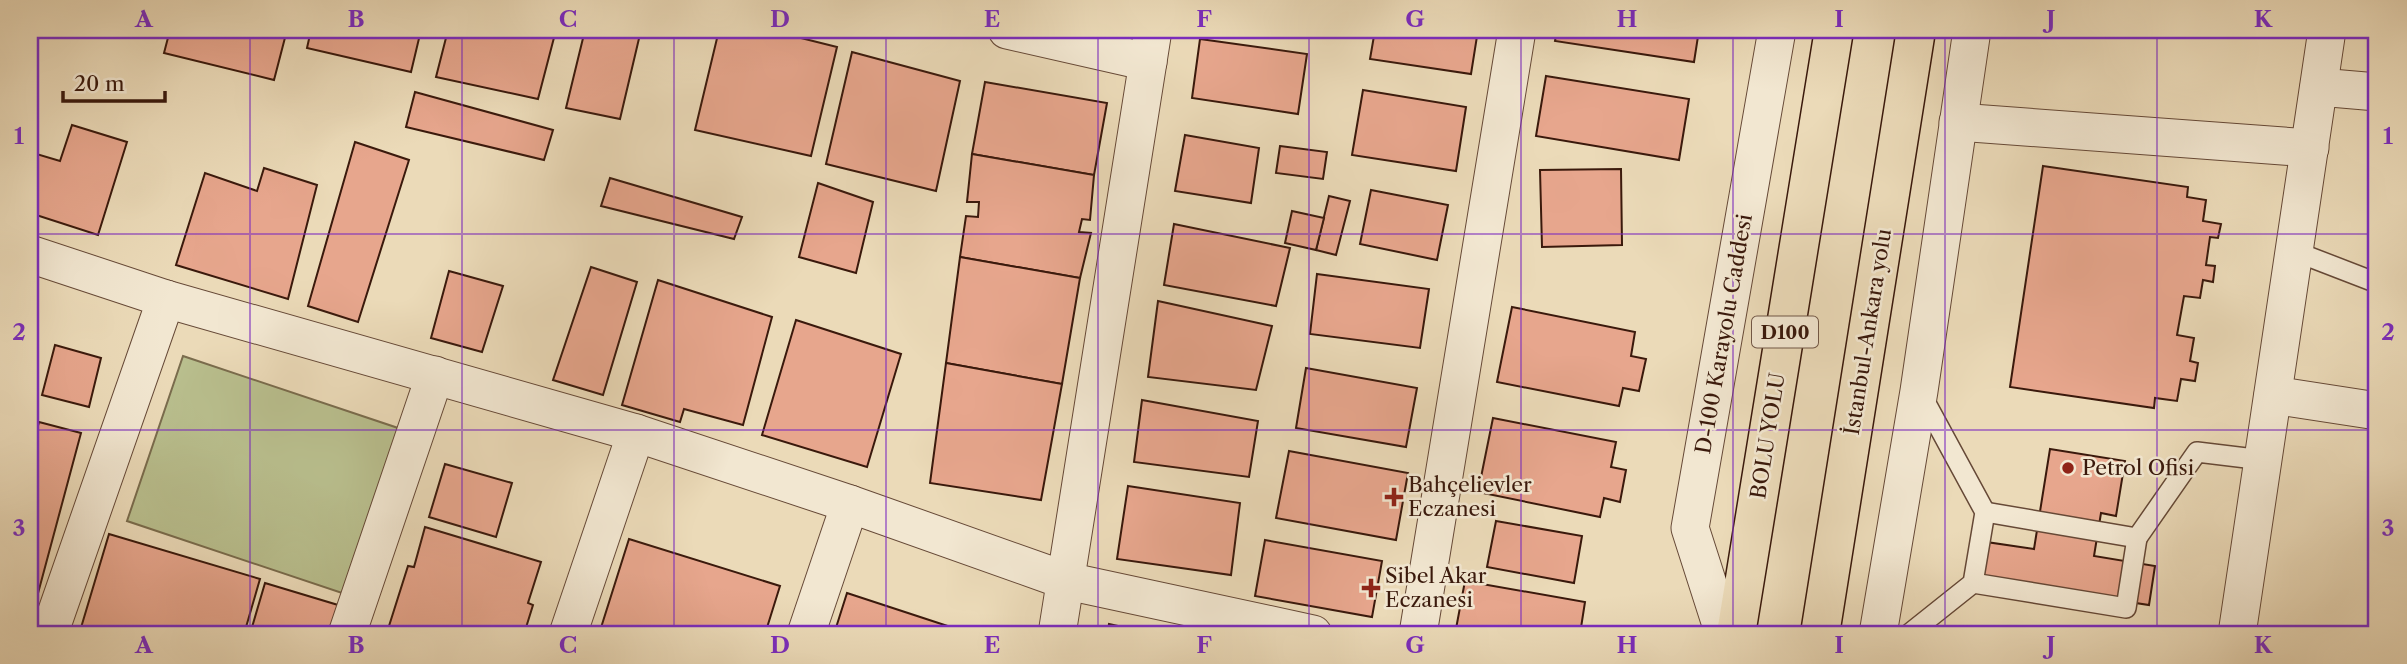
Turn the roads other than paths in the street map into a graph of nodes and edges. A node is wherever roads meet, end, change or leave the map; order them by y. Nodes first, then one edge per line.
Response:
1 (1007, 30) edge
2 (1517, 30) edge
3 (1777, 30) edge
4 (1834, 30) edge
5 (1916, 30) edge
6 (1972, 30) edge
7 (2328, 30) edge
8 (1150, 46) edge
9 (2319, 87) junction
10 (2377, 92) edge
11 (1958, 122) junction
12 (2309, 148) junction
13 (2294, 251) junction
14 (30, 254) edge
15 (2377, 283) edge
16 (166, 299) junction
17 (435, 375) junction
18 (1919, 391) junction
19 (2273, 395) junction
20 (2377, 411) edge
21 (636, 433) junction
22 (2263, 460) junction
23 (850, 504) junction
24 (1985, 512) junction
25 (2137, 538) junction
26 (1067, 581) junction
27 (1973, 583) junction
28 (49, 634) edge
29 (347, 634) edge
30 (568, 634) edge
31 (806, 634) edge
32 (1057, 634) edge
33 (1313, 634) edge
34 (1418, 634) edge
35 (1724, 634) edge
36 (1735, 634) edge
37 (1820, 634) edge
38 (1878, 634) edge
39 (1909, 634) edge
40 (2237, 634) edge

1 - 8 street
2 - 34 street
3 - 35 street, D-100 Karayolu Caddesi
4 - 36 highway, BOLU YOLU / D100
5 - 37 highway, İstanbul-Ankara yolu
6 - 11 street
7 - 9 street
8 - 26 street
9 - 10 street
9 - 12 street
11 - 12 street
11 - 18 street
12 - 13 street
13 - 15 lane
13 - 19 street
14 - 16 street
16 - 17 street
16 - 28 street
17 - 21 street
17 - 29 street
18 - 24 lane
18 - 38 street
19 - 20 street
19 - 22 street
21 - 23 street
21 - 30 street
22 - 25 lane
22 - 40 street
23 - 26 street
23 - 31 street
24 - 25 lane
24 - 27 lane
25 - 27 lane
26 - 32 street
26 - 33 street
27 - 39 lane

